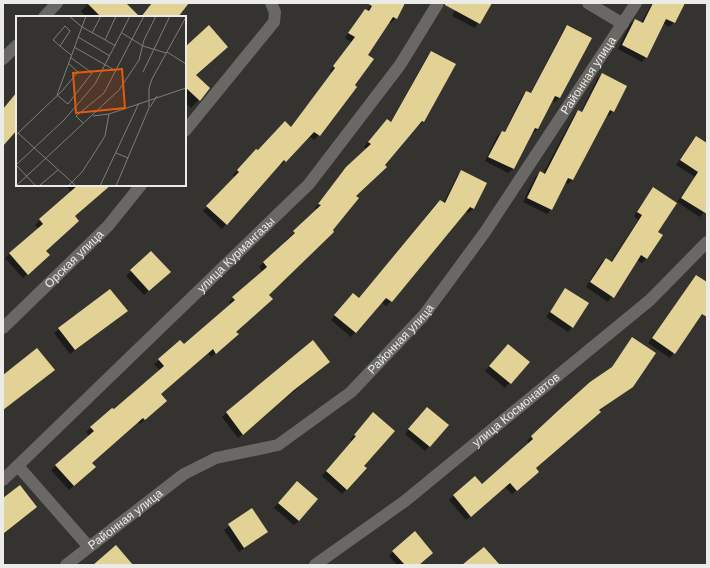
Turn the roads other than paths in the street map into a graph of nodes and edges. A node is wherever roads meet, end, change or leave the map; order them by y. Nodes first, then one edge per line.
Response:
1 (57, 3) edge
2 (271, 3) edge
3 (438, 3) edge
4 (588, 3) edge
5 (636, 3) edge
6 (45, 16) edge
7 (623, 24) junction
8 (16, 46) edge
9 (3, 59) edge
10 (186, 130) edge
11 (140, 186) edge
12 (707, 242) edge
13 (3, 328) edge
14 (18, 466) junction
15 (3, 480) edge
16 (89, 547) junction
17 (66, 565) edge
18 (315, 565) edge

1 - 6 street
2 - 10 street
3 - 14 street, улица Курмангазы
4 - 7 street
5 - 7 street, Районная улица
7 - 16 street, Районная улица
8 - 9 street
11 - 13 street, Орская улица
12 - 18 street, улица Космонавтов
14 - 15 street, улица Курмангазы
14 - 16 street
16 - 17 street, Районная улица

